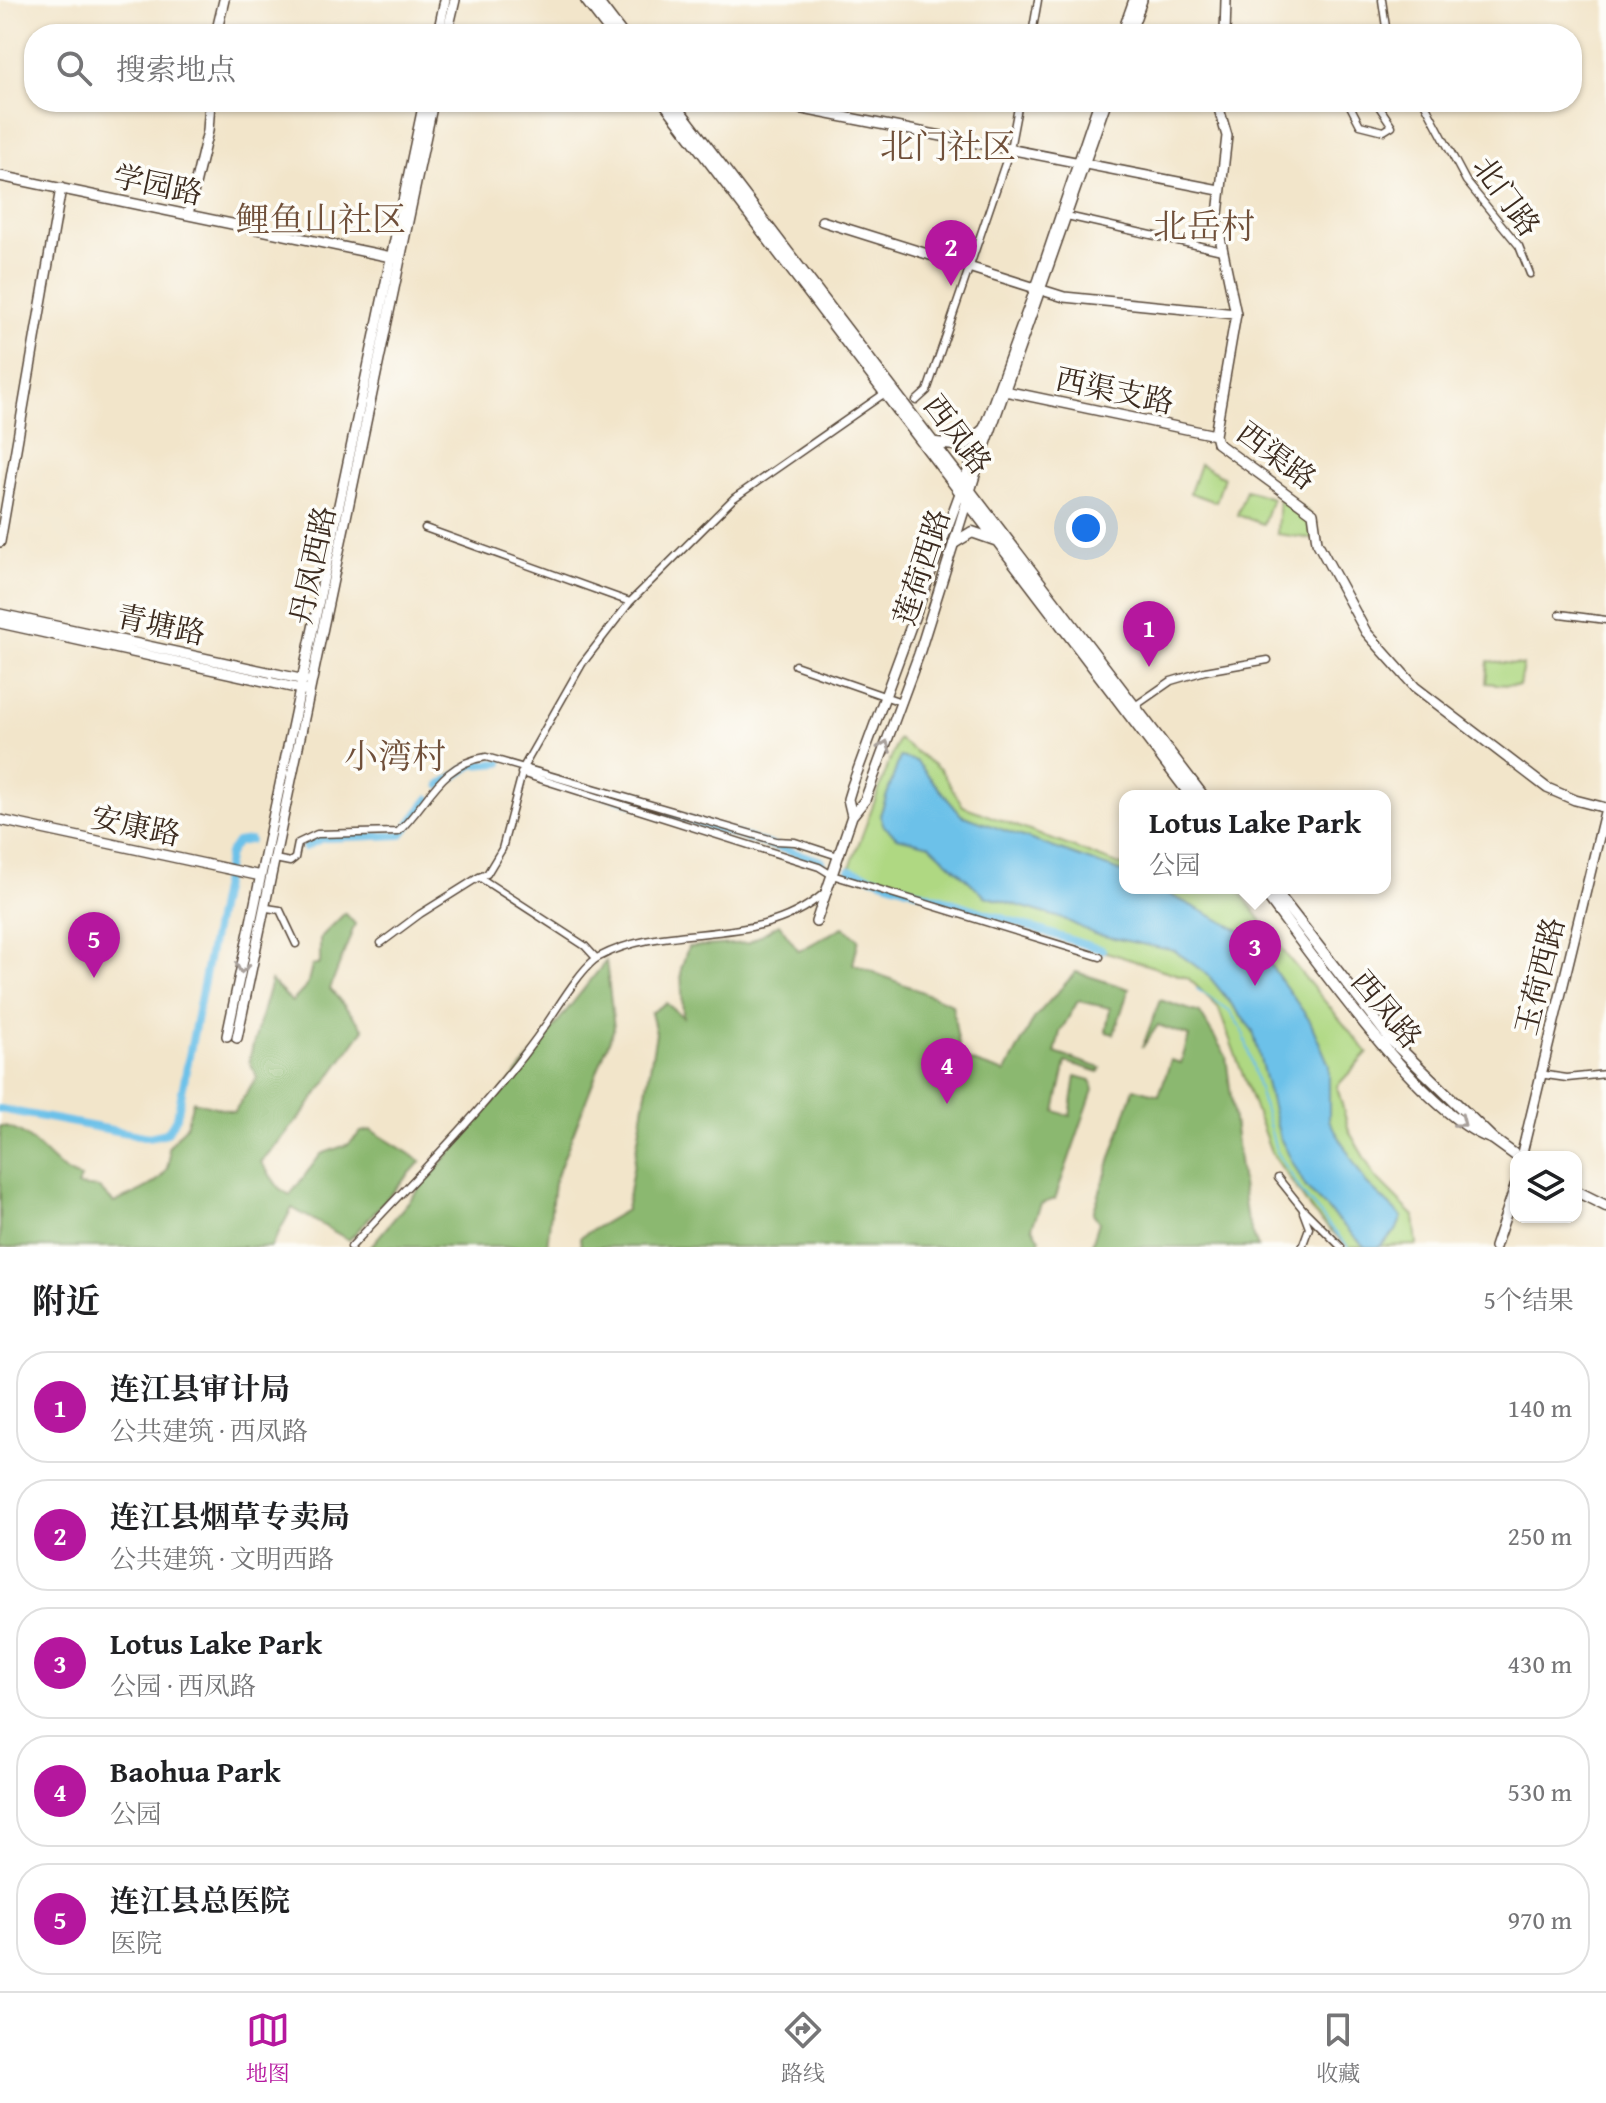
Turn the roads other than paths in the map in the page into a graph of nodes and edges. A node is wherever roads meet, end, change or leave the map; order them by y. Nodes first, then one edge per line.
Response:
1 (224, 0) edge
2 (445, 0) edge
3 (455, 0) edge
4 (586, 0) edge
5 (596, 0) edge
6 (1038, 0) edge
7 (1134, 0) edge
8 (1142, 0) edge
9 (1226, 0) edge
10 (1382, 0) edge
11 (218, 24) edge
12 (440, 24) edge
13 (449, 24) edge
14 (604, 24) edge
15 (614, 24) edge
16 (1034, 24) edge
17 (1126, 24) edge
18 (1134, 24) edge
19 (1225, 24) edge
20 (1386, 24) edge
21 (209, 112) edge
22 (422, 112) edge
23 (431, 112) edge
24 (672, 112) edge
25 (681, 112) edge
26 (819, 112) edge
27 (1017, 112) edge
28 (1096, 112) edge
29 (1102, 112) edge
30 (1220, 112) edge
31 (1353, 112) edge
32 (1383, 112) edge
33 (1429, 112) edge
34 (1010, 149) junction
35 (1081, 164) junction
36 (0, 176) edge
37 (61, 188) junction
38 (1219, 190) junction
39 (188, 214) junction
40 (1067, 216) junction
41 (822, 221) dead end
42 (1222, 251) junction
43 (396, 258) junction
44 (969, 266) junction
45 (1530, 274) dead end
46 (1039, 288) junction
47 (1236, 314) junction
48 (1005, 391) junction
49 (885, 393) junction
50 (916, 401) dead end
51 (983, 430) junction
52 (1215, 435) junction
53 (934, 442) junction
54 (965, 491) junction
55 (425, 528) dead end
56 (942, 539) junction
57 (998, 541) junction
58 (0, 542) edge
59 (954, 543) junction
60 (630, 602) junction
61 (0, 614) edge
62 (1560, 614) dead end
63 (1606, 620) edge
64 (0, 623) edge
65 (1268, 660) dead end
66 (795, 665) dead end
67 (306, 686) junction
68 (884, 696) junction
69 (901, 702) junction
70 (1135, 706) junction
71 (522, 769) junction
72 (1186, 790) edge
73 (1198, 790) edge
74 (1606, 808) edge
75 (852, 816) junction
76 (0, 820) edge
77 (838, 856) junction
78 (275, 859) junction
79 (832, 875) junction
80 (261, 876) junction
81 (479, 877) junction
82 (826, 892) junction
83 (1266, 894) edge
84 (1278, 894) edge
85 (267, 908) junction
86 (816, 922) dead end
87 (381, 943) dead end
88 (296, 944) dead end
89 (1100, 957) dead end
90 (596, 958) junction
91 (1539, 1074) junction
92 (1606, 1074) edge
93 (1493, 1139) junction
94 (1511, 1151) edge
95 (1521, 1151) edge
96 (1278, 1178) dead end
97 (1582, 1194) edge
98 (1510, 1202) edge
99 (1606, 1206) edge
100 (1302, 1208) junction
101 (1351, 1241) dead end
102 (1302, 1244) edge
103 (351, 1247) edge
104 (1310, 1247) edge
105 (1340, 1247) edge
106 (1495, 1247) edge

1 - 11 street
2 - 12 street
3 - 13 street
4 - 14 main road
5 - 15 main road
6 - 16 street
7 - 17 street
8 - 18 street
9 - 19 street
10 - 20 street
21 - 39 street
22 - 43 street, 丹凤西路
23 - 43 street, 丹凤西路
24 - 49 main road, 西凤路
25 - 53 main road, 西凤路
26 - 34 street
27 - 34 street
28 - 35 street, 莲荷西路
29 - 35 street, 莲荷西路
30 - 38 street, 西渠路
31 - 32 street
33 - 45 street, 北门路
34 - 35 street
34 - 44 street
35 - 38 street
35 - 40 street, 莲荷西路
35 - 46 street, 莲荷西路
36 - 37 street, 学园路
37 - 39 street, 学园路
37 - 58 street
38 - 42 street, 西渠路
39 - 43 street, 学园路
40 - 42 street
40 - 46 street, 莲荷西路
41 - 44 street
42 - 47 street, 西渠路
43 - 67 street, 丹凤西路
44 - 46 street
44 - 50 street
46 - 47 street
46 - 48 street, 莲荷西路
46 - 51 street, 莲荷西路
47 - 52 street, 西渠路
48 - 52 street, 西渠支路
48 - 54 street, 莲荷西路
49 - 54 main road, 西凤路
49 - 60 street
51 - 53 main road
51 - 54 street, 莲荷西路
52 - 74 street, 西渠路
53 - 54 main road, 西凤路
54 - 56 street, 莲荷西路
54 - 57 main road, 西凤路
54 - 59 street, 莲荷西路
54 - 70 main road, 西凤路
55 - 60 street
56 - 59 street
56 - 68 street, 莲荷西路
57 - 59 main road
57 - 72 main road, 西凤路
59 - 69 street, 莲荷西路
60 - 71 street
61 - 67 street, 青塘路
62 - 63 street
64 - 67 street, 青塘路
65 - 70 street
66 - 68 street
67 - 78 street, 丹凤西路
67 - 80 street, 丹凤西路
68 - 69 street
68 - 75 street, 莲荷西路
75 -> 69 street, 莲荷西路
70 - 73 main road, 西凤路
71 - 77 street
71 - 78 street
71 - 79 street
71 - 81 street
74 - 91 street, 玉荷西路
75 - 77 street, 莲荷西路
76 - 80 street, 安康路
77 - 79 street, 莲荷西路
78 - 85 street, 丹凤西路
79 - 82 street, 莲荷西路
79 - 89 street
80 -> 85 street, 丹凤西路
81 - 87 street
81 - 90 street
82 - 86 street, 莲荷西路
82 - 90 street
83 -> 93 main road, 西凤路
84 - 93 main road, 西凤路
85 - 88 street
90 - 103 street
91 - 92 street
91 - 95 street, 玉荷西路
93 - 94 main road, 西凤路
96 - 100 street
97 - 99 main road
98 - 106 street
100 - 102 street
100 - 105 street
101 - 105 street
102 - 104 street

